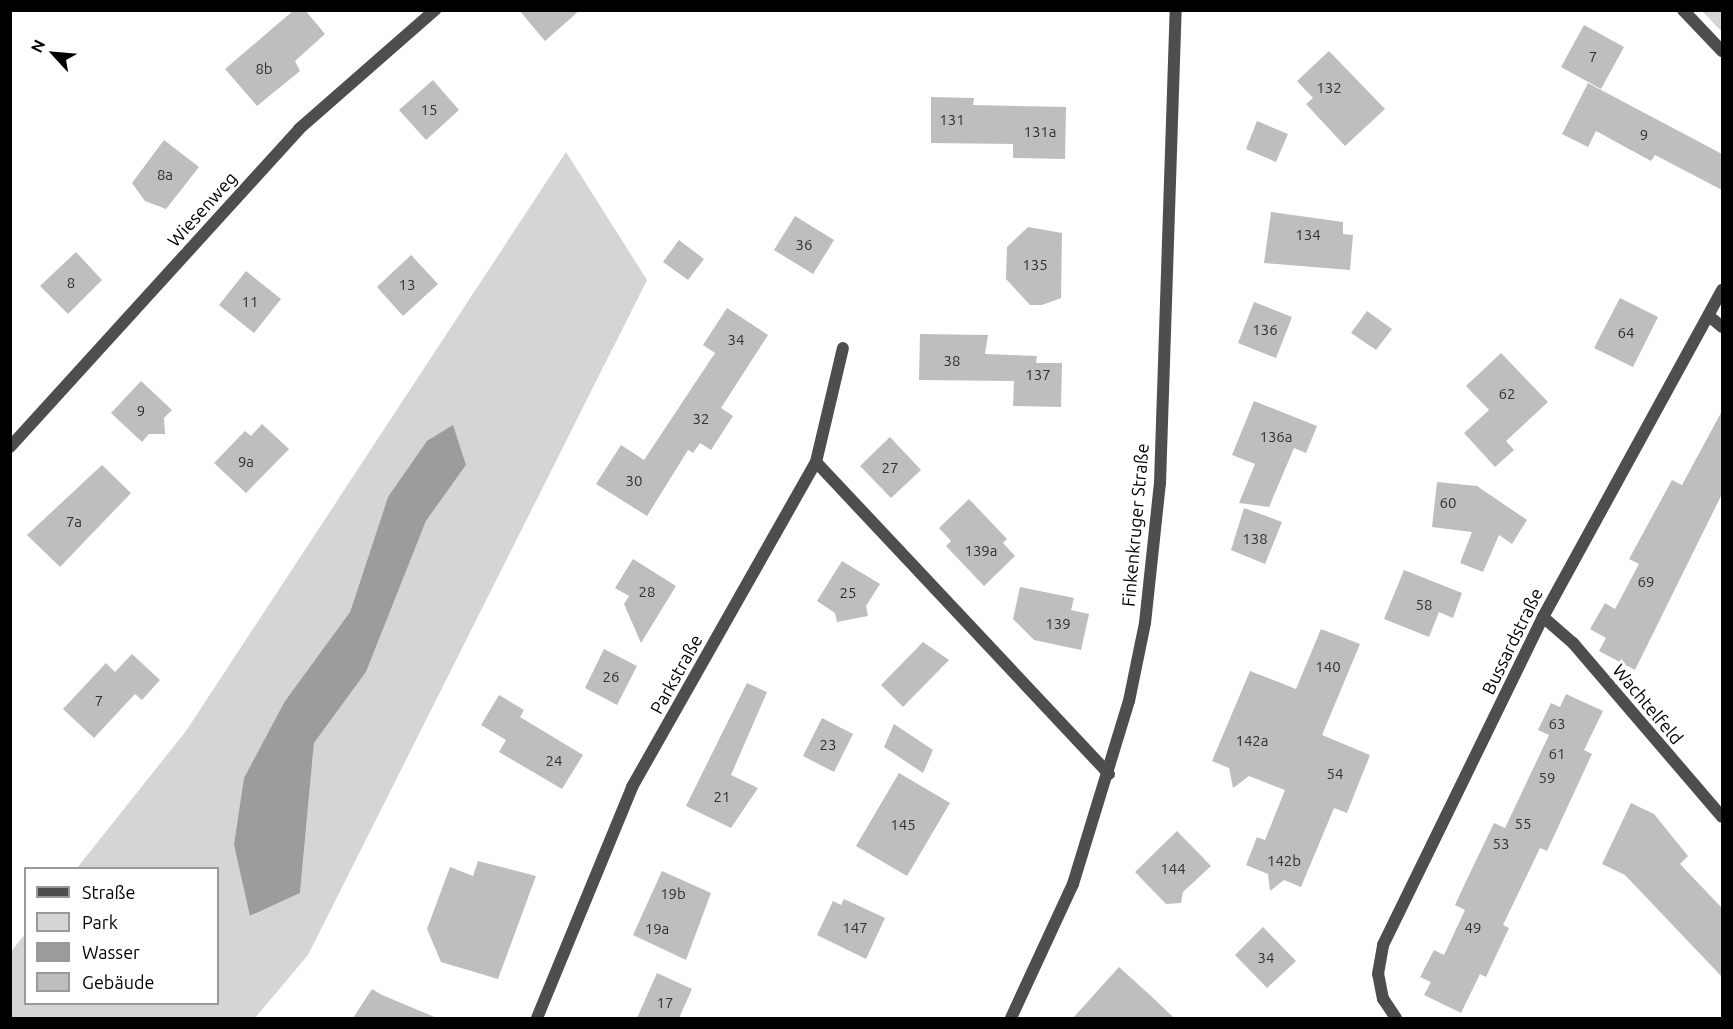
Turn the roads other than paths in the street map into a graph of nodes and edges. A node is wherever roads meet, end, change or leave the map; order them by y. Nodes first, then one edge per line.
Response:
1 (435, 10) edge
2 (1176, 10) edge
3 (1683, 10) edge
4 (1722, 51) edge
5 (1722, 290) edge
6 (1709, 316) junction
7 (1722, 327) edge
8 (843, 348) dead end
9 (10, 447) edge
10 (816, 462) junction
11 (1543, 617) junction
12 (1109, 774) junction
13 (1722, 817) edge
14 (537, 1018) edge
15 (1011, 1018) edge
16 (1396, 1018) edge

1 - 9 street, Wiesenweg
2 - 12 street, Finkenkruger Straße
3 - 4 street
5 - 6 street, Bussardstraße
6 - 7 street
6 - 11 street, Bussardstraße
8 - 10 street, Parkstraße
10 - 12 street
10 - 14 street, Parkstraße
11 - 13 street, Wachtelfeld
11 - 16 street, Bussardstraße
12 - 15 street, Finkenkruger Straße

